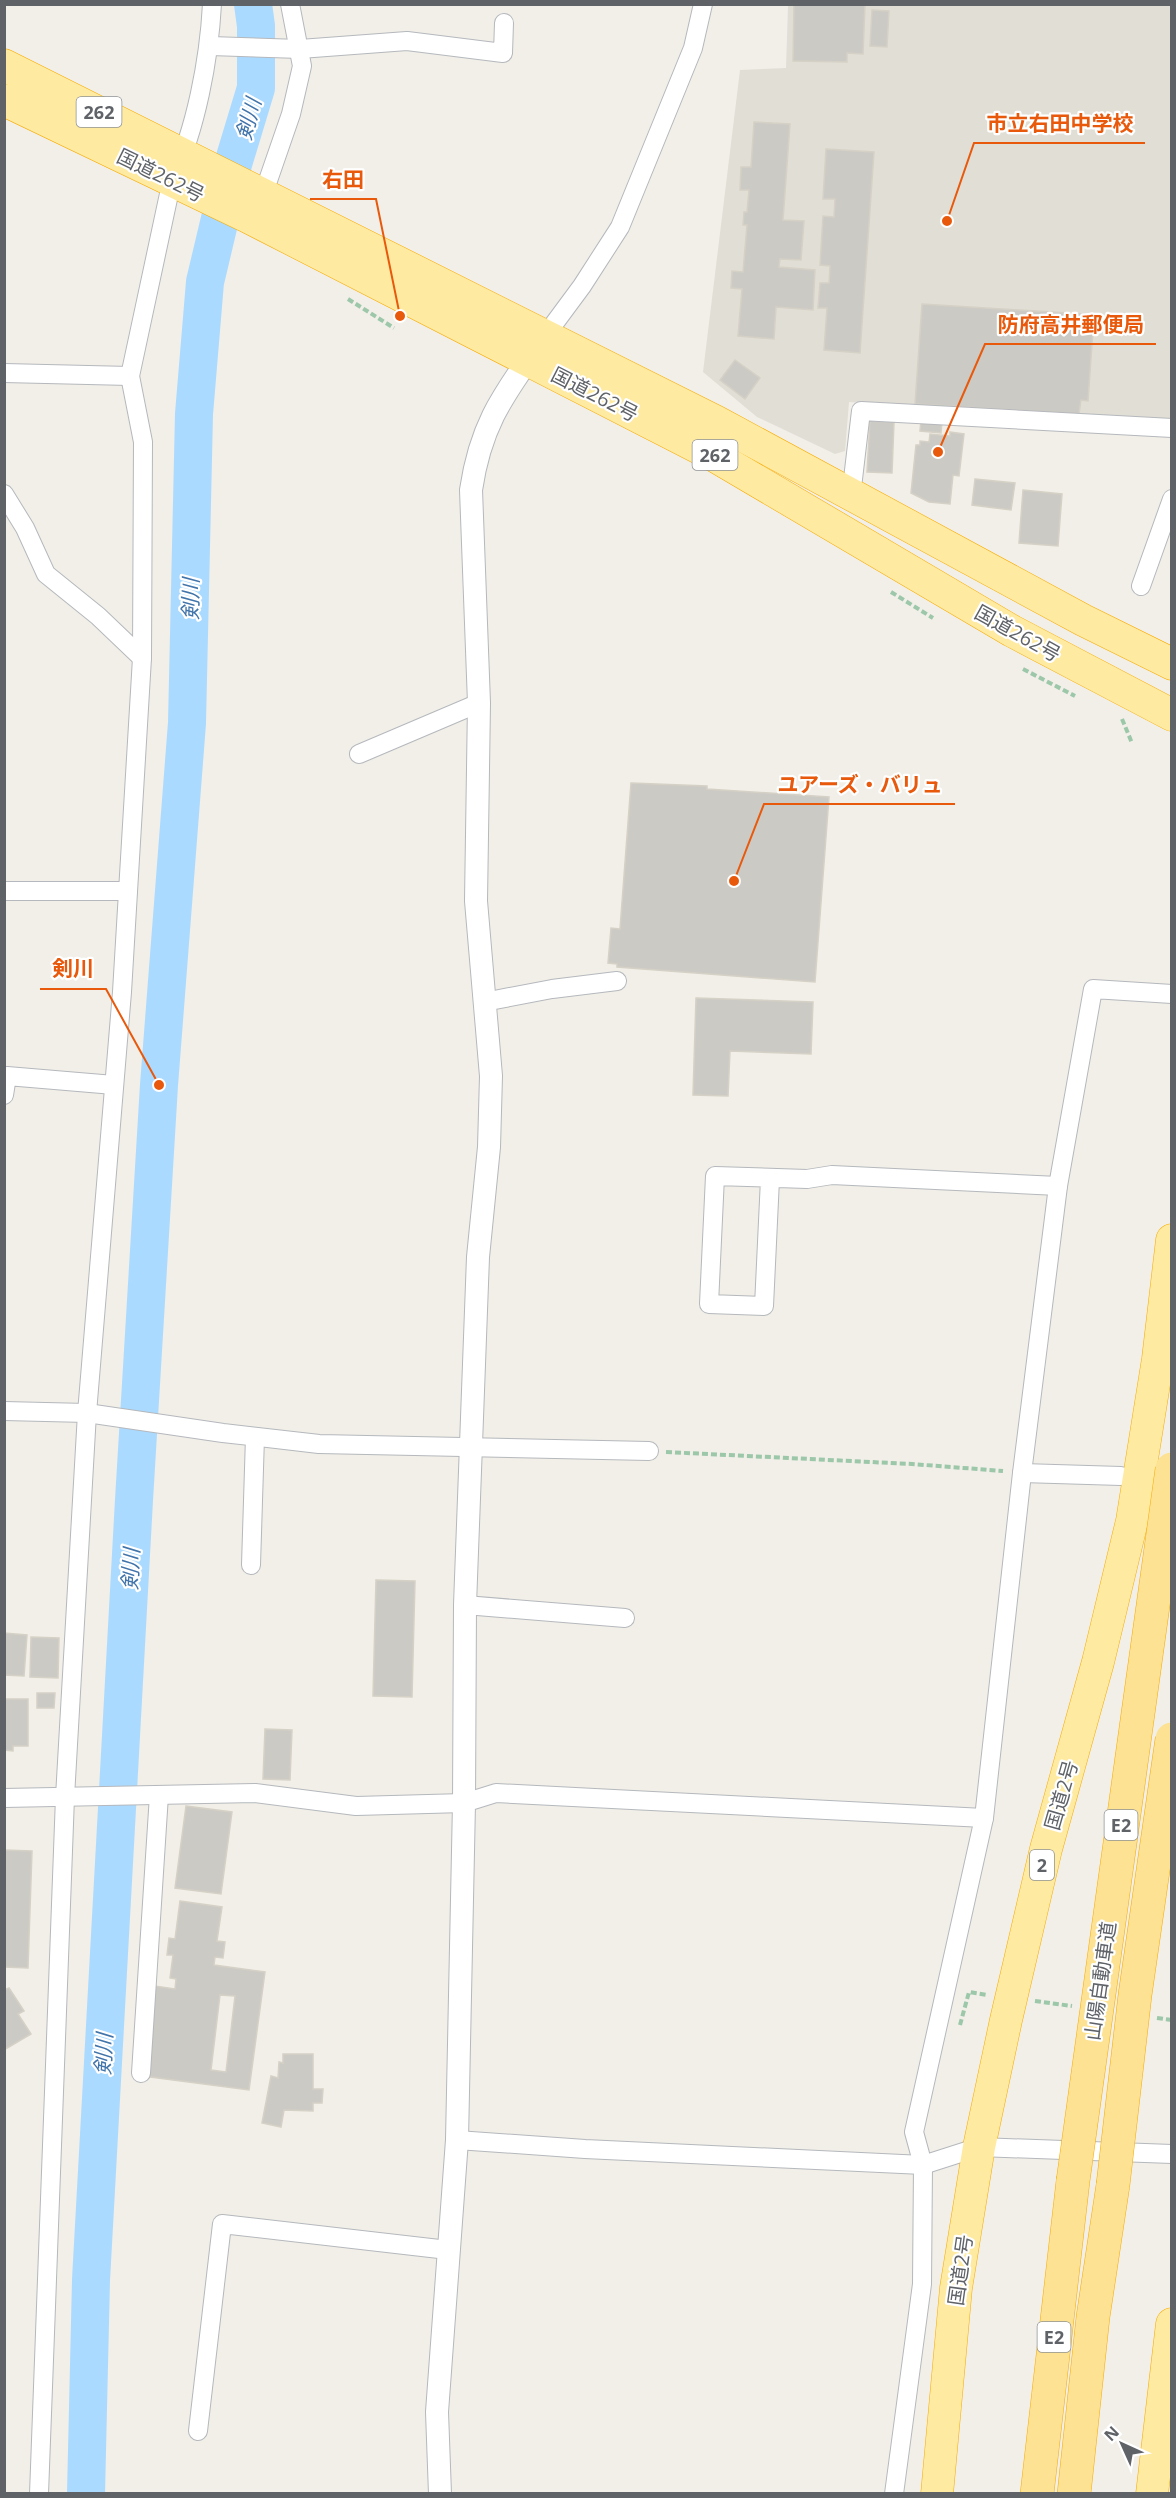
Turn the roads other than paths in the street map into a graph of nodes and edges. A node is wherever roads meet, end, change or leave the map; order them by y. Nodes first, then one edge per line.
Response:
1 (213, 4) edge
2 (290, 4) edge
3 (702, 4) edge
4 (504, 23) dead end
5 (210, 46) junction
6 (300, 49) junction
7 (4, 65) edge
8 (4, 100) edge
9 (183, 170) junction
10 (255, 200) junction
11 (537, 348) junction
12 (4, 373) edge
13 (130, 376) junction
14 (1172, 428) edge
15 (4, 494) edge
16 (851, 496) junction
17 (1172, 499) edge
18 (1141, 586) dead end
19 (1083, 620) junction
20 (1172, 643) edge
21 (142, 658) junction
22 (1172, 664) edge
23 (479, 704) junction
24 (1172, 716) edge
25 (359, 754) dead end
26 (4, 891) edge
27 (128, 891) junction
28 (617, 981) dead end
29 (1172, 994) edge
30 (484, 1002) junction
31 (114, 1085) junction
32 (4, 1095) edge
33 (770, 1179) junction
34 (1058, 1186) junction
35 (1172, 1240) edge
36 (4, 1411) edge
37 (87, 1413) junction
38 (255, 1437) junction
39 (471, 1446) junction
40 (649, 1451) road end
41 (1172, 1469) edge
42 (1022, 1473) junction
43 (1121, 1476) dead end
44 (251, 1565) dead end
45 (465, 1605) junction
46 (625, 1618) dead end
47 (1172, 1739) edge
48 (71, 1796) junction
49 (152, 1796) junction
50 (4, 1798) edge
51 (464, 1803) junction
52 (984, 1818) junction
53 (141, 2073) dead end
54 (457, 2140) junction
55 (980, 2147) junction
56 (1172, 2154) edge
57 (923, 2165) junction
58 (448, 2250) junction
59 (1172, 2324) edge
60 (198, 2431) dead end
61 (39, 2493) edge
62 (440, 2493) edge
63 (447, 2493) edge
64 (894, 2493) edge
65 (937, 2493) edge
66 (1037, 2493) edge
67 (1074, 2493) edge
68 (1152, 2493) edge

1 - 5 street
2 - 6 street
3 - 11 street
4 - 6 street
5 - 6 street
5 - 9 street
6 - 10 street
7 - 9 highway, 国道262号 / 262
8 - 9 highway, 国道262号 / 262
9 - 10 highway, 国道262号 / 262
9 - 13 street
10 - 11 highway, 国道262号 / 262
11 - 16 highway, 国道262号 / 262
11 - 23 street
11 - 24 highway, 国道262号 / 262
12 - 13 street
13 - 21 street
14 - 16 street
15 - 21 street
16 - 19 highway, 国道262号 / 262
17 - 18 street
19 - 20 highway
19 - 22 highway, 国道262号 / 262
21 - 27 street
23 - 25 street
23 - 30 street
26 - 27 street
27 - 31 street
28 - 30 street
29 - 34 street
30 - 39 street
31 - 32 street
31 - 37 street
33 - 33 street
33 - 34 street
34 - 42 street
35 - 55 highway, 国道2号 / 2
36 - 37 street
37 - 38 street
37 - 48 street
38 - 39 street
38 - 44 street
39 - 40 street
39 - 45 street
41 - 66 highway, 山陽自動車道 / E2, bridge
42 - 43 street
42 - 52 street
45 - 46 street
45 - 51 street
47 - 67 highway, 山陽自動車道 / E2, bridge
48 - 49 street
48 - 50 street
48 - 61 street
49 - 51 street
49 - 53 street
51 - 52 street
51 - 54 street
52 - 57 street
54 - 57 street
54 - 58 street
55 - 56 street
55 - 57 street
55 - 65 highway, 国道2号 / 2
57 - 64 street
58 - 60 street
58 - 62 street
59 - 68 highway
62 - 63 street

